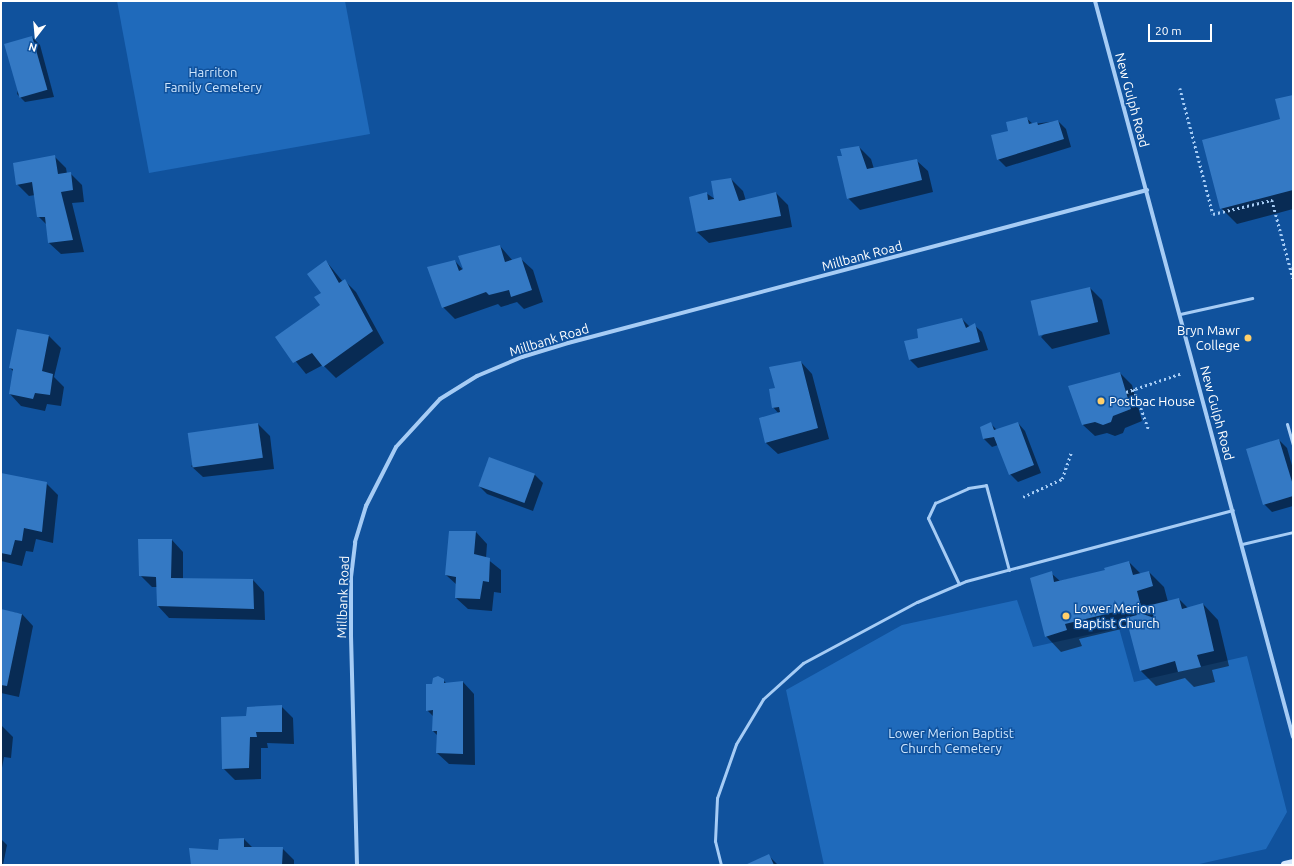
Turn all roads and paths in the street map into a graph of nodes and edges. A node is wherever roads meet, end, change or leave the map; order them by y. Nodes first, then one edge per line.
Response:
1 (1095, 1) edge
2 (1180, 88) dead end
3 (1147, 190) junction
4 (1293, 278) edge
5 (1252, 298) dead end
6 (1180, 314) junction
7 (1195, 369) junction
8 (1134, 389) junction
9 (1126, 392) dead end
10 (1287, 424) dead end
11 (1149, 430) dead end
12 (1293, 445) edge
13 (1071, 453) dead end
14 (1023, 497) dead end
15 (1233, 510) junction
16 (1293, 532) edge
17 (1242, 544) junction
18 (1009, 570) junction
19 (959, 584) junction
20 (1293, 737) edge
21 (1293, 863) edge
22 (357, 865) edge
23 (721, 865) edge
24 (1285, 865) edge

1 - 3 street, New Gulph Road
2 - 4 path
3 - 6 street, New Gulph Road
3 - 22 street, Millbank Road
5 - 6 lane
6 - 7 street, New Gulph Road
7 - 8 path
7 - 15 street, New Gulph Road
8 - 9 path
8 - 11 path
10 - 12 lane
13 - 14 path
15 - 17 street, New Gulph Road
15 - 18 lane
16 - 17 lane
17 - 20 street, New Gulph Road
18 - 19 lane
18 - 19 lane
19 - 23 lane
21 - 24 street

